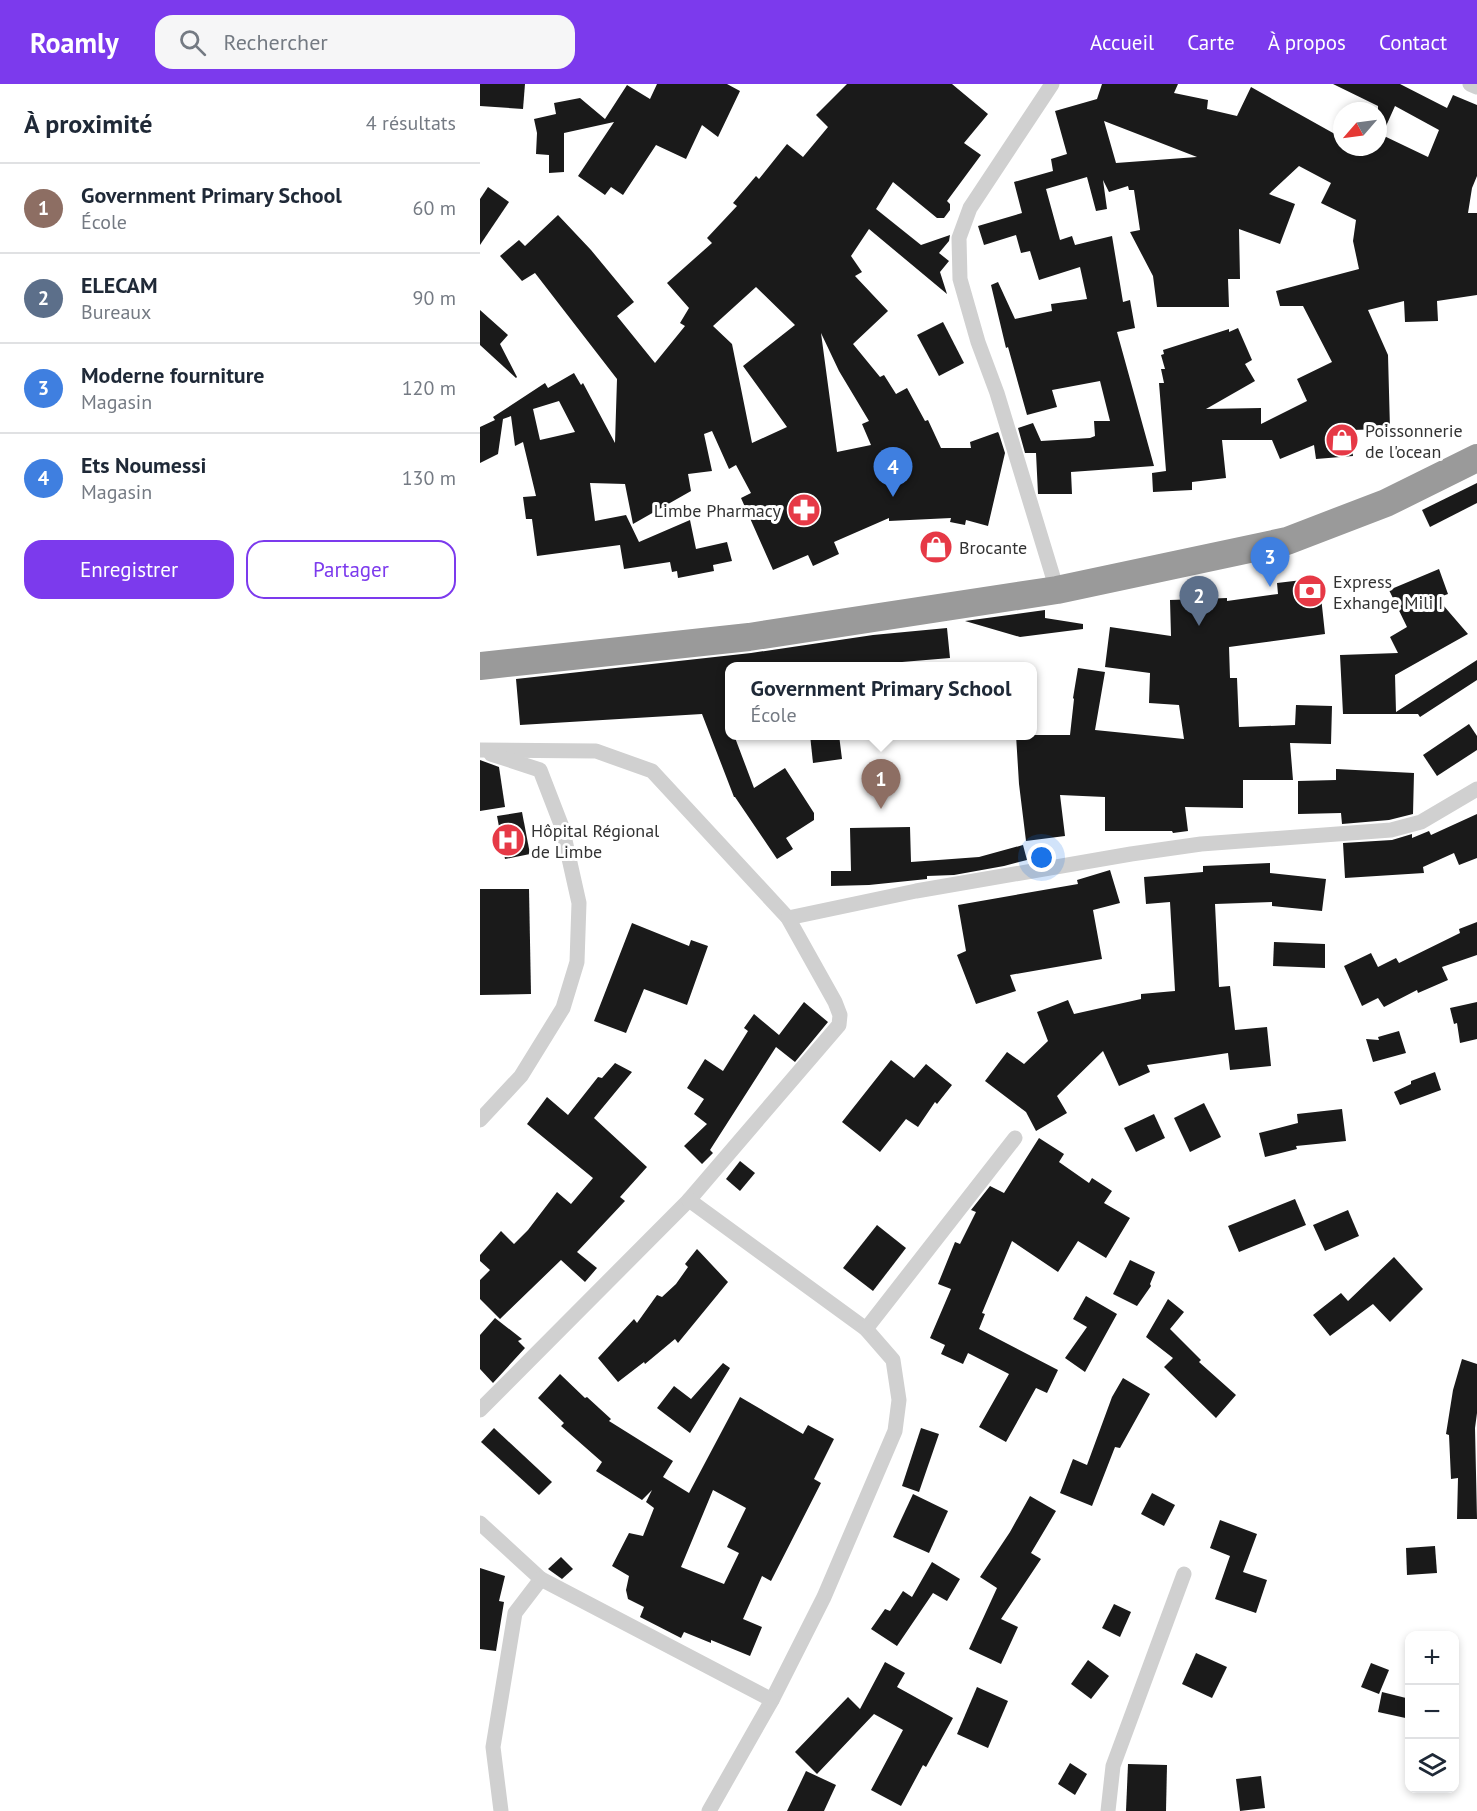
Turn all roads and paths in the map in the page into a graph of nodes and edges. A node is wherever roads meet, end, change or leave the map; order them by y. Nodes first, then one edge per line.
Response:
1 (1052, 84) edge
2 (1470, 84) edge
3 (1477, 87) edge
4 (1477, 458) edge
5 (1057, 590) junction
6 (480, 666) edge
7 (480, 750) edge
8 (1477, 789) edge
9 (788, 918) junction
10 (480, 1120) edge
11 (1016, 1138) dead end
12 (689, 1200) junction
13 (866, 1329) junction
14 (480, 1410) edge
15 (480, 1522) edge
16 (1184, 1574) dead end
17 (541, 1579) junction
18 (772, 1700) junction
19 (501, 1811) edge
20 (709, 1811) edge
21 (1108, 1811) edge

1 - 5 street
2 - 3 street
4 - 5 highway
5 - 6 highway
7 - 9 street
7 - 10 street
8 - 9 street
9 - 12 street
11 - 13 street
12 - 13 street
12 - 14 street
13 - 18 street
15 - 17 street
16 - 21 street
17 - 18 street
17 - 19 street
18 - 20 street

